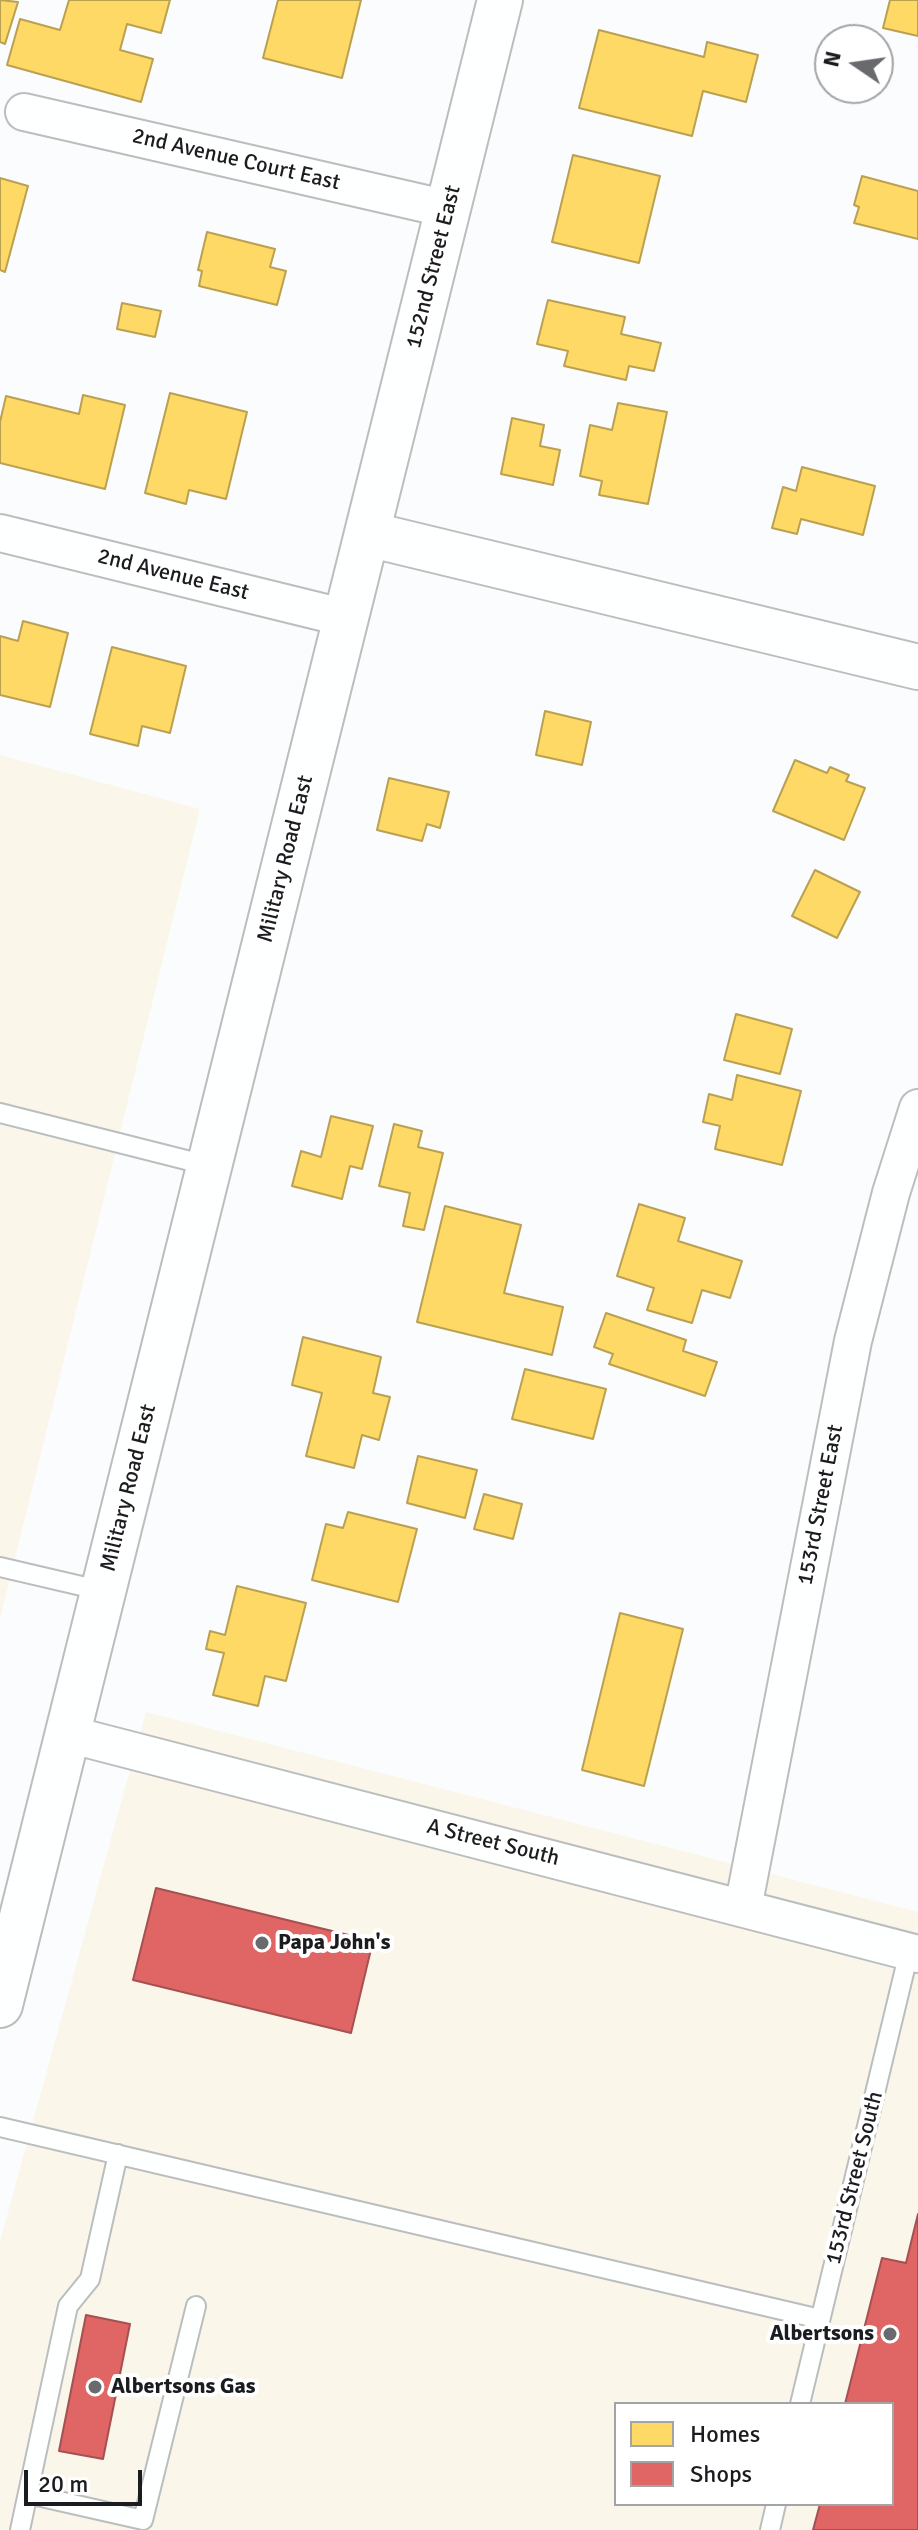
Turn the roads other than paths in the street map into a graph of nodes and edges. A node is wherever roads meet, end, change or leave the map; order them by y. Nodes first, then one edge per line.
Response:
1 (500, 0) edge
2 (24, 112) dead end
3 (448, 209) junction
4 (0, 533) edge
5 (368, 534) junction
6 (346, 618) junction
7 (918, 667) edge
8 (918, 1108) edge
9 (0, 1113) edge
10 (210, 1166) junction
11 (0, 1567) edge
12 (103, 1591) junction
13 (68, 1734) junction
14 (13, 1902) edge
15 (743, 1908) junction
16 (914, 1953) edge
17 (0, 2005) edge
18 (0, 2127) edge
19 (118, 2154) junction
20 (196, 2306) dead end
21 (820, 2319) junction
22 (800, 2402) edge
23 (28, 2494) junction
24 (776, 2506) edge
25 (20, 2530) edge
26 (770, 2530) edge

1 - 3 main road, 152nd Street East
2 - 3 street, 2nd Avenue Court East
3 - 5 main road, 152nd Street East
4 - 6 street, 2nd Avenue East
5 - 6 main road, Military Road East
5 - 7 main road
6 - 10 main road, Military Road East
8 - 15 street, 153rd Street East
9 - 10 lane
10 - 12 main road, Military Road East
11 - 12 lane
12 - 13 main road, Military Road East
13 - 14 main road, Military Road East
13 - 15 street, A Street South
14 - 17 main road, Military Road East
15 - 16 street, A Street South
16 - 21 lane, 153rd Street South
18 - 19 lane
19 - 21 lane
19 - 23 lane
20 - 23 lane
21 - 22 lane, 153rd Street South
23 - 25 lane
24 - 26 lane

